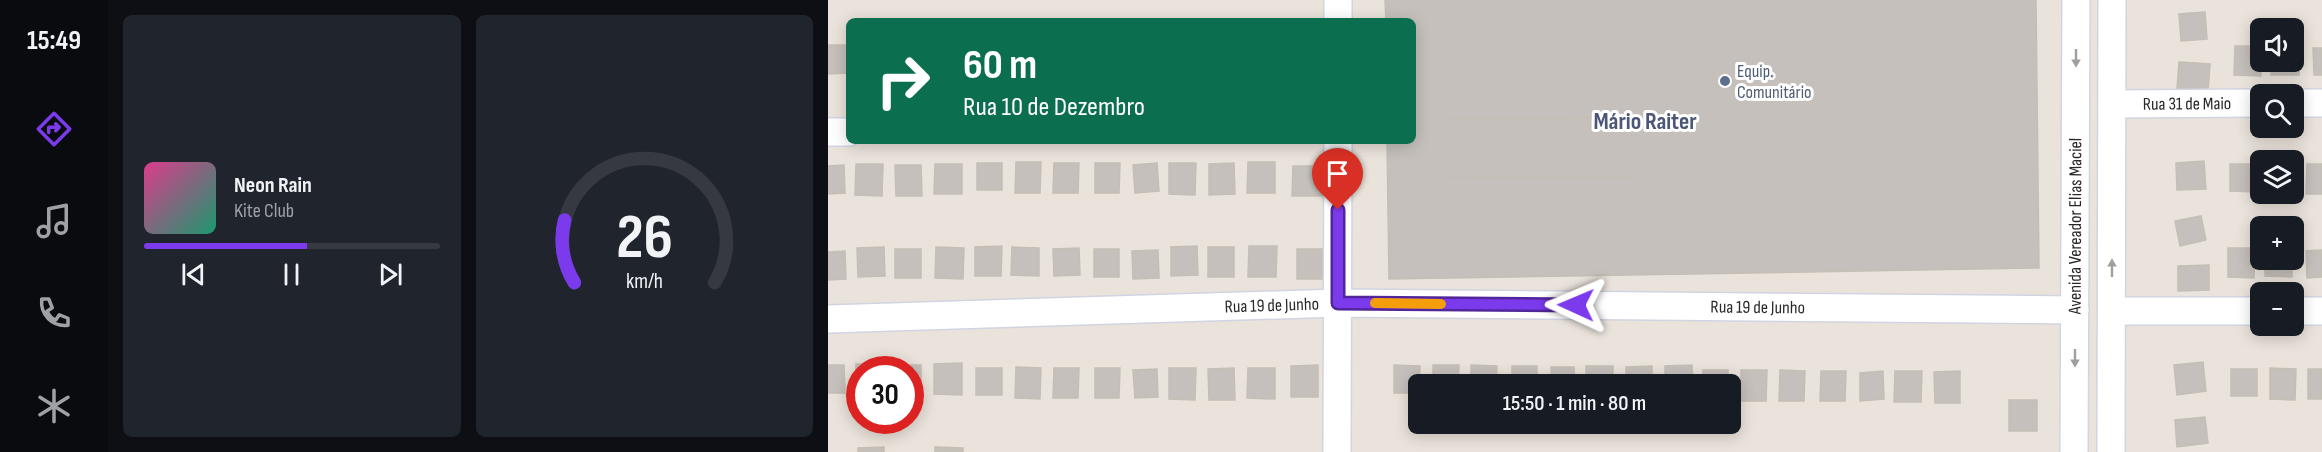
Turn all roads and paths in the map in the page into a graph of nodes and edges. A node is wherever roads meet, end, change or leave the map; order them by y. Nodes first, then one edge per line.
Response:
1 (1338, 0) edge
2 (2076, 0) edge
3 (2112, 0) edge
4 (1338, 18) edge
5 (2250, 103) edge
6 (2304, 103) edge
7 (2322, 103) edge
8 (2112, 104) junction
9 (828, 132) edge
10 (846, 132) edge
11 (1338, 144) edge
12 (1338, 303) junction
13 (2075, 310) junction
14 (2250, 310) edge
15 (2112, 311) junction
16 (2304, 311) edge
17 (2322, 311) edge
18 (828, 319) edge
19 (1337, 452) edge
20 (2074, 452) edge
21 (2111, 452) edge

1 - 4 street
2 -> 13 street, Avenida Vereador Elias Maciel
3 - 8 street, Avenida Vereador Elias Maciel
5 - 8 street, Rua 31 de Maio
6 - 7 street
15 -> 8 street, Avenida Vereador Elias Maciel
9 - 10 street
11 - 12 street
12 - 13 street, Rua 19 de Junho
12 - 18 street, Rua 19 de Junho
12 - 19 street
13 -> 20 street, Avenida Vereador Elias Maciel
14 - 15 street
15 - 21 street, Avenida Vereador Elias Maciel
16 - 17 street

